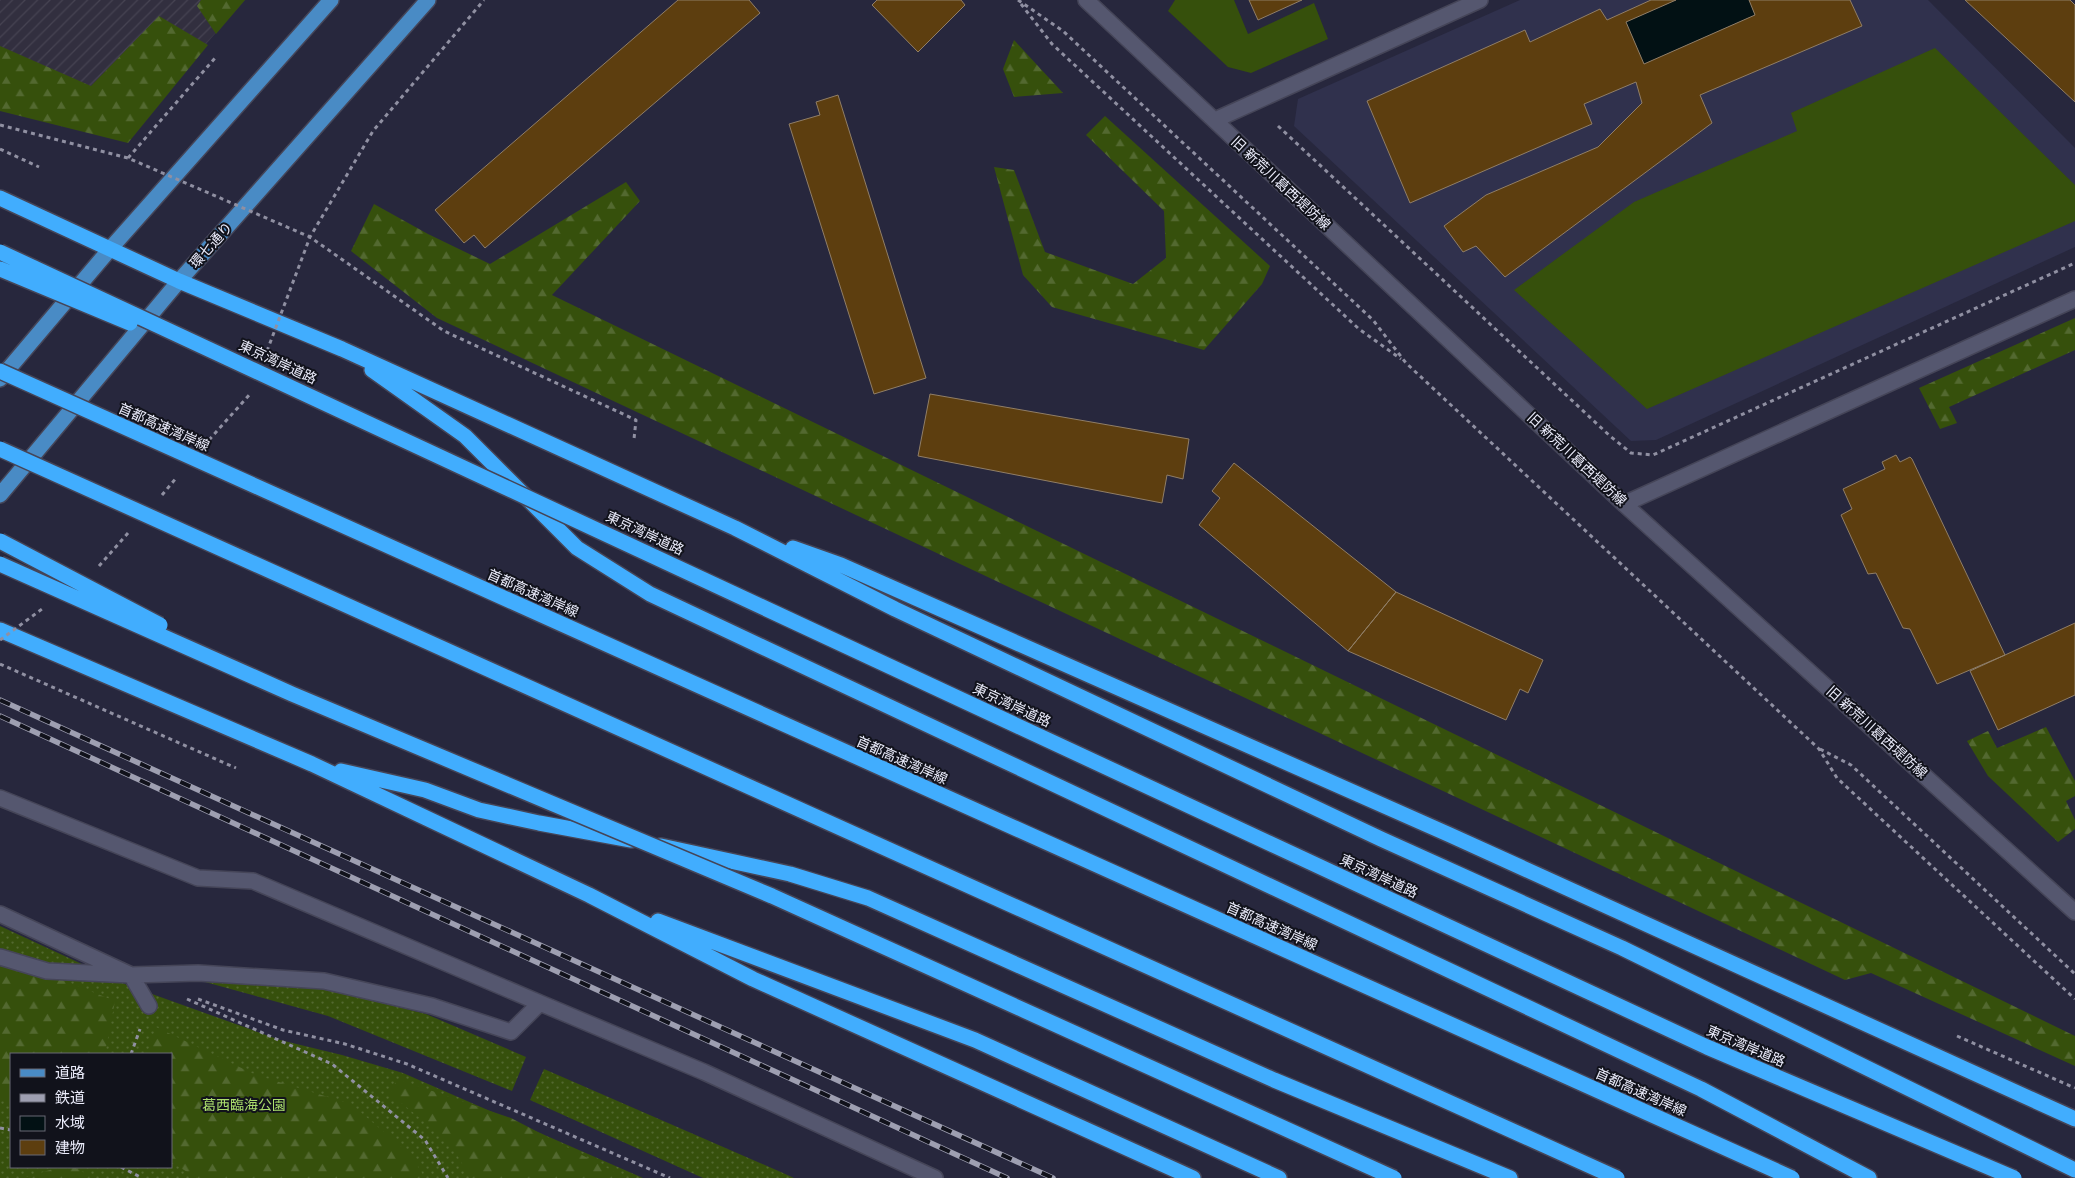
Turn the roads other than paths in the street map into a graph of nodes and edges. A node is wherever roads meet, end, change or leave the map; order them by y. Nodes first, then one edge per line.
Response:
1 (332, 0) edge
2 (428, 0) edge
3 (1086, 0) edge
4 (1480, 0) edge
5 (1215, 120) junction
6 (0, 198) edge
7 (110, 250) junction
8 (0, 252) edge
9 (0, 269) edge
10 (179, 281) junction
11 (2075, 299) edge
12 (342, 349) junction
13 (0, 371) edge
14 (0, 379) edge
15 (362, 419) junction
16 (0, 449) edge
17 (0, 495) edge
18 (1624, 504) junction
19 (735, 528) junction
20 (0, 541) edge
21 (0, 564) edge
22 (0, 630) edge
23 (292, 694) junction
24 (312, 764) junction
25 (0, 798) edge
26 (588, 895) junction
27 (2075, 912) edge
28 (0, 914) edge
29 (0, 957) edge
30 (131, 975) junction
31 (540, 1003) junction
32 (149, 1006) dead end
33 (2075, 1119) edge
34 (2075, 1170) edge
35 (936, 1178) edge
36 (1193, 1178) edge
37 (1279, 1178) edge
38 (1394, 1178) edge
39 (1510, 1178) edge
40 (1617, 1178) edge
41 (1792, 1178) edge
42 (1869, 1178) edge
43 (2014, 1178) edge

1 - 7 main road
2 - 10 main road, 環七通り
3 - 5 street, 旧 新荒川葛西堤防線
4 - 5 street
5 - 18 street, 旧 新荒川葛西堤防線
6 - 7 highway
7 - 10 highway
7 - 14 main road
8 - 15 highway, 東京湾岸道路, bridge
9 - 15 highway, bridge
10 - 12 highway
10 - 17 main road, 環七通り
11 - 18 street
12 - 19 highway
12 - 42 highway
13 - 41 highway, 首都高速湾岸線, bridge
15 - 43 highway, 東京湾岸道路, bridge
16 - 40 highway, bridge
18 - 27 street, 旧 新荒川葛西堤防線
19 - 33 highway
19 - 34 highway
20 - 23 highway, bridge
21 - 23 highway, bridge
22 - 24 highway
23 - 38 highway, bridge
24 - 26 highway
24 - 39 highway
25 - 31 street
26 - 36 highway
26 - 37 highway
28 - 30 street
29 - 30 street
30 - 31 street
30 - 32 street
31 - 35 street

